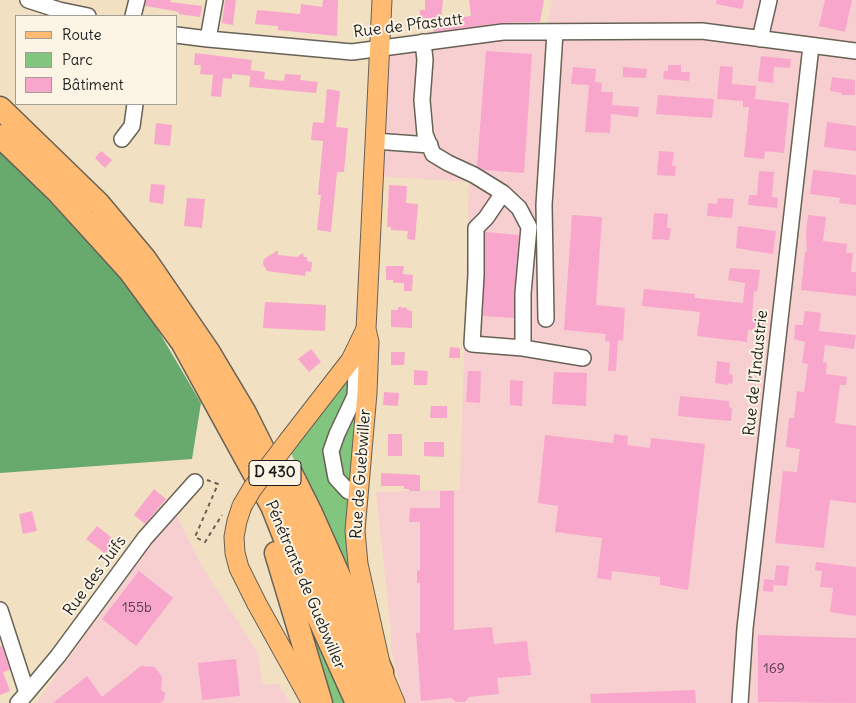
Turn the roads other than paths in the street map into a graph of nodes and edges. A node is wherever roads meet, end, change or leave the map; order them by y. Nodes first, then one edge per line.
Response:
1 (28, 0) edge
2 (137, 0) edge
3 (215, 0) edge
4 (382, 0) edge
5 (769, 0) edge
6 (70, 6) edge
7 (86, 15) edge
8 (134, 15) edge
9 (555, 32) junction
10 (178, 35) edge
11 (760, 39) junction
12 (208, 40) junction
13 (423, 42) junction
14 (810, 46) junction
15 (379, 48) junction
16 (856, 51) edge
17 (135, 105) edge
18 (0, 108) edge
19 (0, 136) edge
20 (122, 139) dead end
21 (374, 141) junction
22 (430, 145) junction
23 (503, 193) junction
24 (145, 259) junction
25 (546, 319) dead end
26 (366, 329) junction
27 (523, 348) junction
28 (583, 358) dead end
29 (350, 360) junction
30 (254, 472) junction
31 (196, 482) road end
32 (358, 494) junction
33 (0, 610) edge
34 (382, 672) junction
35 (23, 698) edge
36 (312, 703) edge
37 (321, 703) edge
38 (357, 703) edge
39 (376, 703) edge
40 (395, 703) edge
41 (740, 703) edge

1 - 6 street
2 - 8 street
3 - 12 street
4 - 15 main road, Rue de Guebwiller
5 - 11 street
6 - 7 street
9 - 11 street, Rue de Pfastatt
9 - 13 street, Rue de Pfastatt
9 - 25 street
10 - 12 street, Rue de Pfastatt
11 - 14 street, Rue de Pfastatt
12 - 15 street, Rue de Pfastatt
13 - 15 street, Rue de Pfastatt
13 - 22 street
14 - 16 street, Rue de Pfastatt
14 - 41 street, Rue de l'Industrie
15 - 21 main road, Rue de Guebwiller
17 - 20 street
18 - 24 highway, D 430
19 - 30 highway, Pénétrante de Guebwiller / D 430
21 - 22 street
21 - 26 main road, Rue de Guebwiller
22 - 23 street
23 - 27 street
23 - 27 street
24 - 34 highway
24 - 39 highway, D 430
26 - 29 main road, Rue de Guebwiller
26 - 32 main road, Rue de Guebwiller
27 - 28 street
29 - 32 street
29 - 36 main road, Rue de Guebwiller, bridge
30 - 37 highway
30 - 38 highway, Pénétrante de Guebwiller / D 430
31 - 35 street, Rue des Juifs
32 - 34 main road, Rue de Guebwiller
33 - 35 street
34 - 40 main road, Rue de Guebwiller

